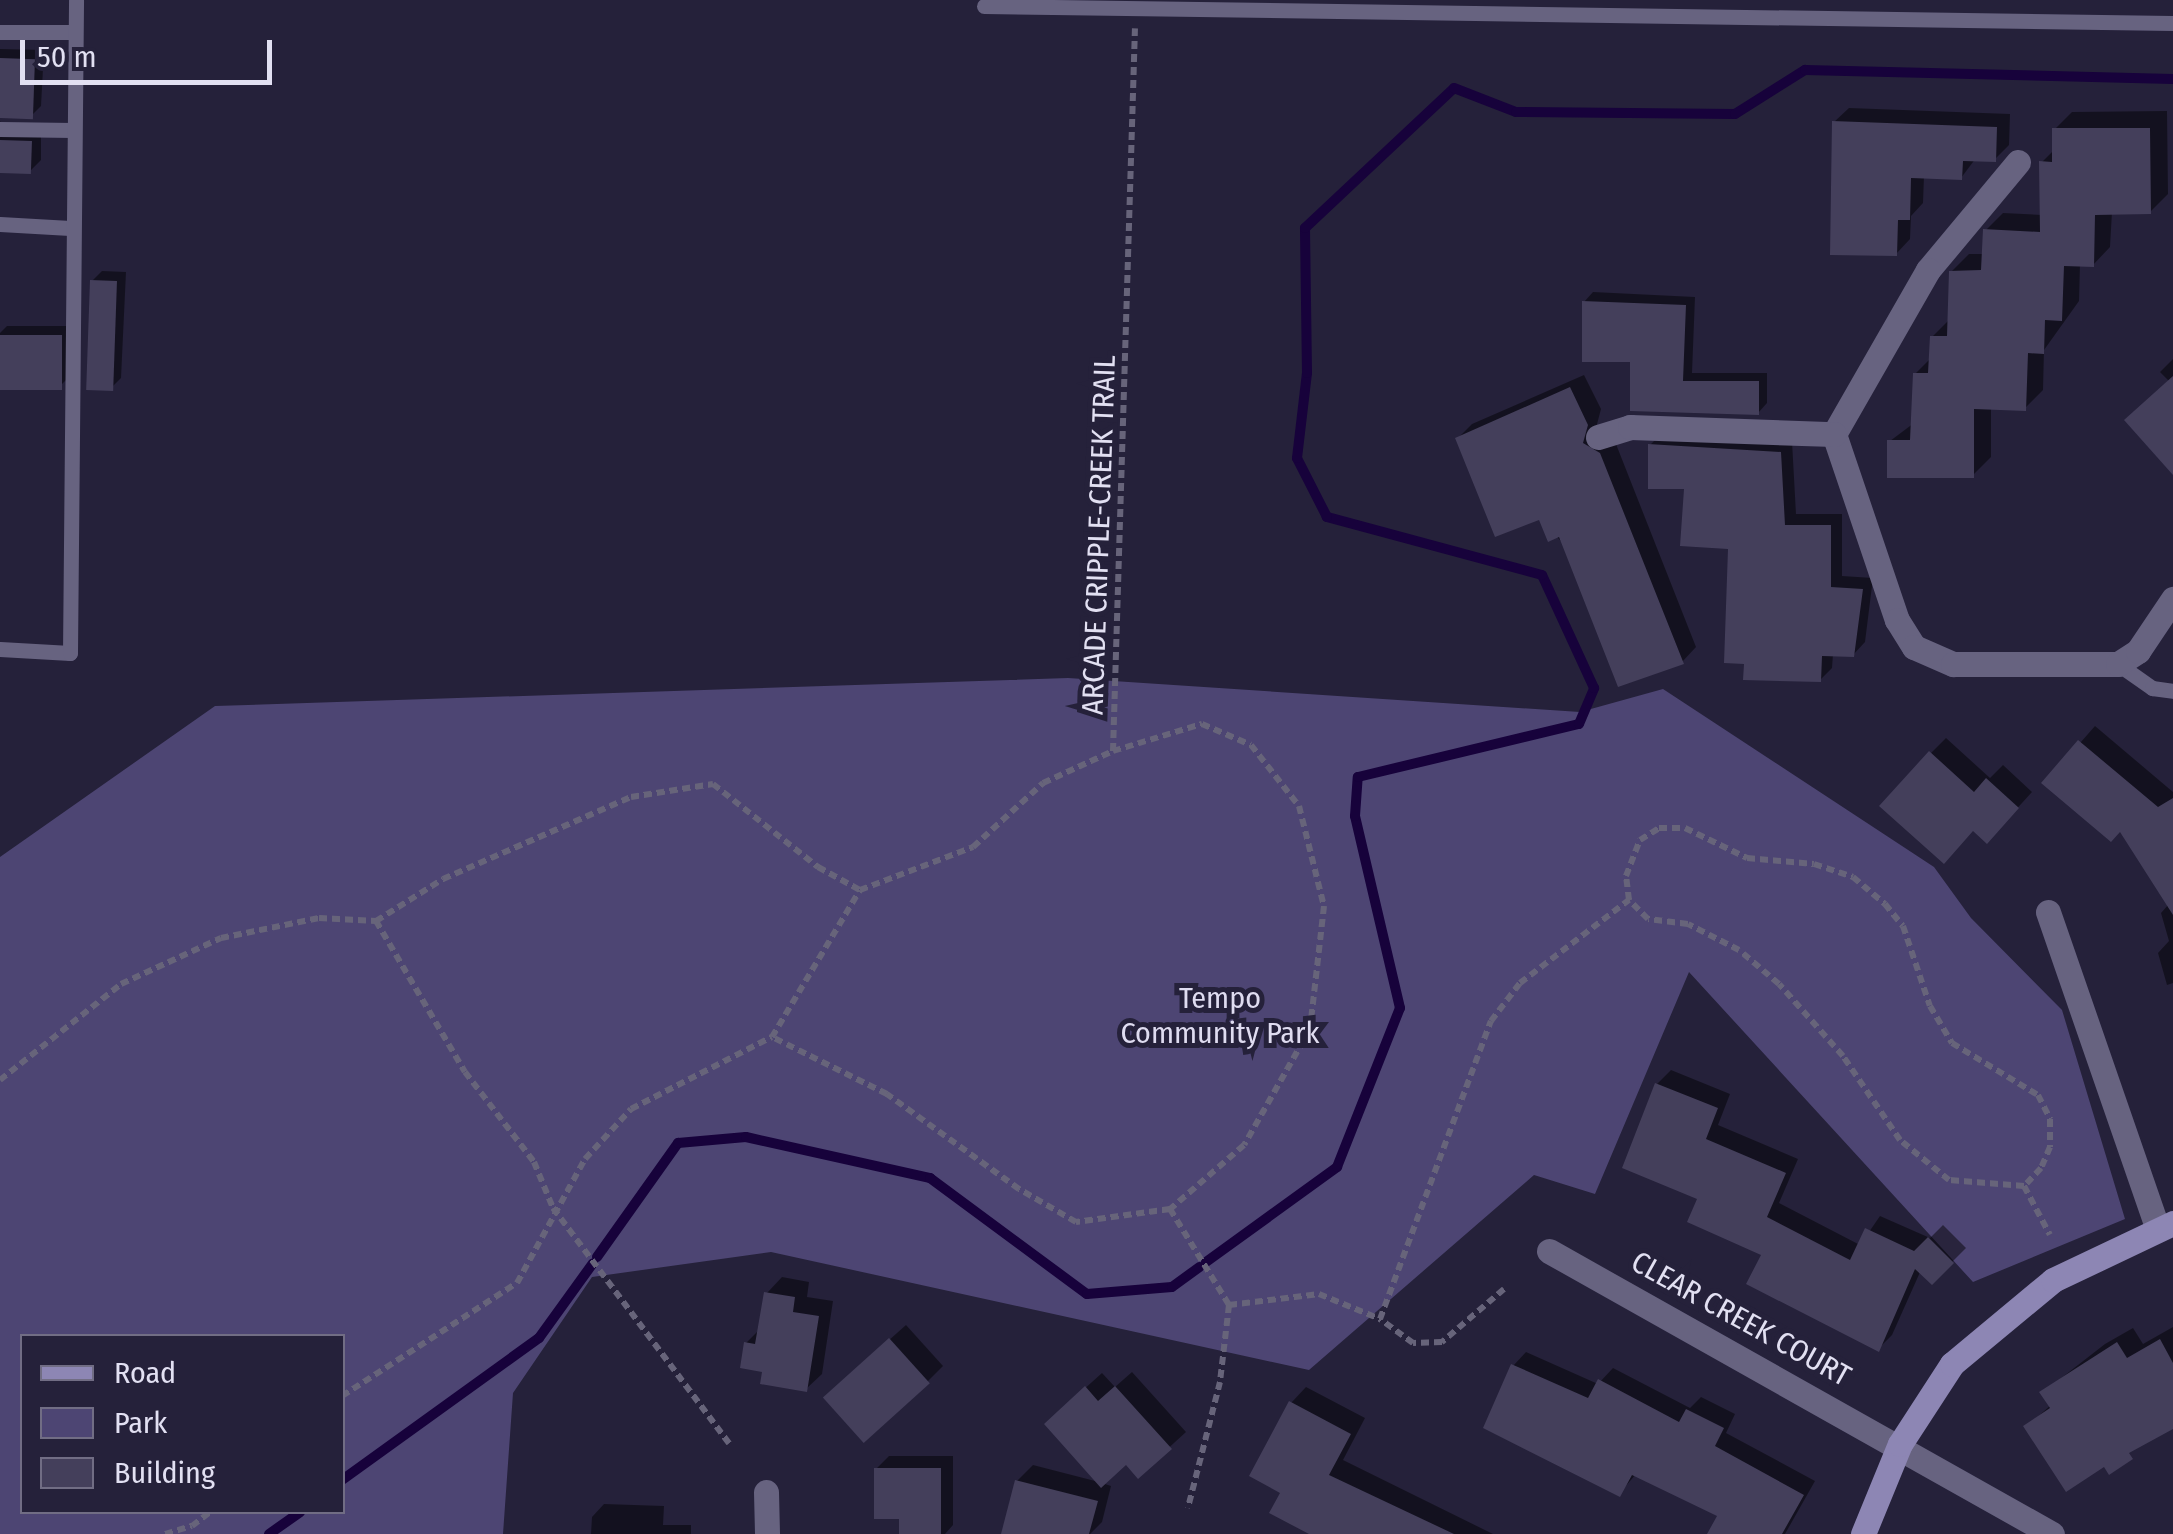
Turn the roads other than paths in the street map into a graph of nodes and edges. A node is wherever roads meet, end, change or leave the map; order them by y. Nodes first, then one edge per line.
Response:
1 (76, 0) edge
2 (1753, 0) edge
3 (984, 6) dead end
4 (1755, 18) junction
5 (2173, 24) edge
6 (0, 32) edge
7 (76, 32) junction
8 (0, 129) edge
9 (73, 130) junction
10 (2018, 162) dead end
11 (0, 224) edge
12 (70, 228) junction
13 (1834, 434) junction
14 (1598, 438) dead end
15 (2173, 599) edge
16 (0, 650) edge
17 (2118, 664) junction
18 (2173, 691) edge
19 (2048, 912) dead end
20 (2165, 1225) edge
21 (1549, 1251) dead end
22 (1900, 1444) junction
23 (766, 1492) dead end
24 (767, 1534) edge
25 (1863, 1534) edge
26 (2052, 1534) edge

1 - 7 lane
2 - 4 lane
3 - 4 lane
4 - 5 lane
6 - 7 lane
7 - 9 lane
8 - 9 lane
9 - 12 lane
10 - 13 street
11 - 12 lane
12 - 16 lane
13 - 14 street
13 - 17 street
15 - 17 street
17 - 18 lane
19 - 20 street
20 - 22 street
21 - 22 street, CLEAR CREEK COURT
22 - 25 street
22 - 26 street, CLEAR CREEK COURT
23 - 24 street

